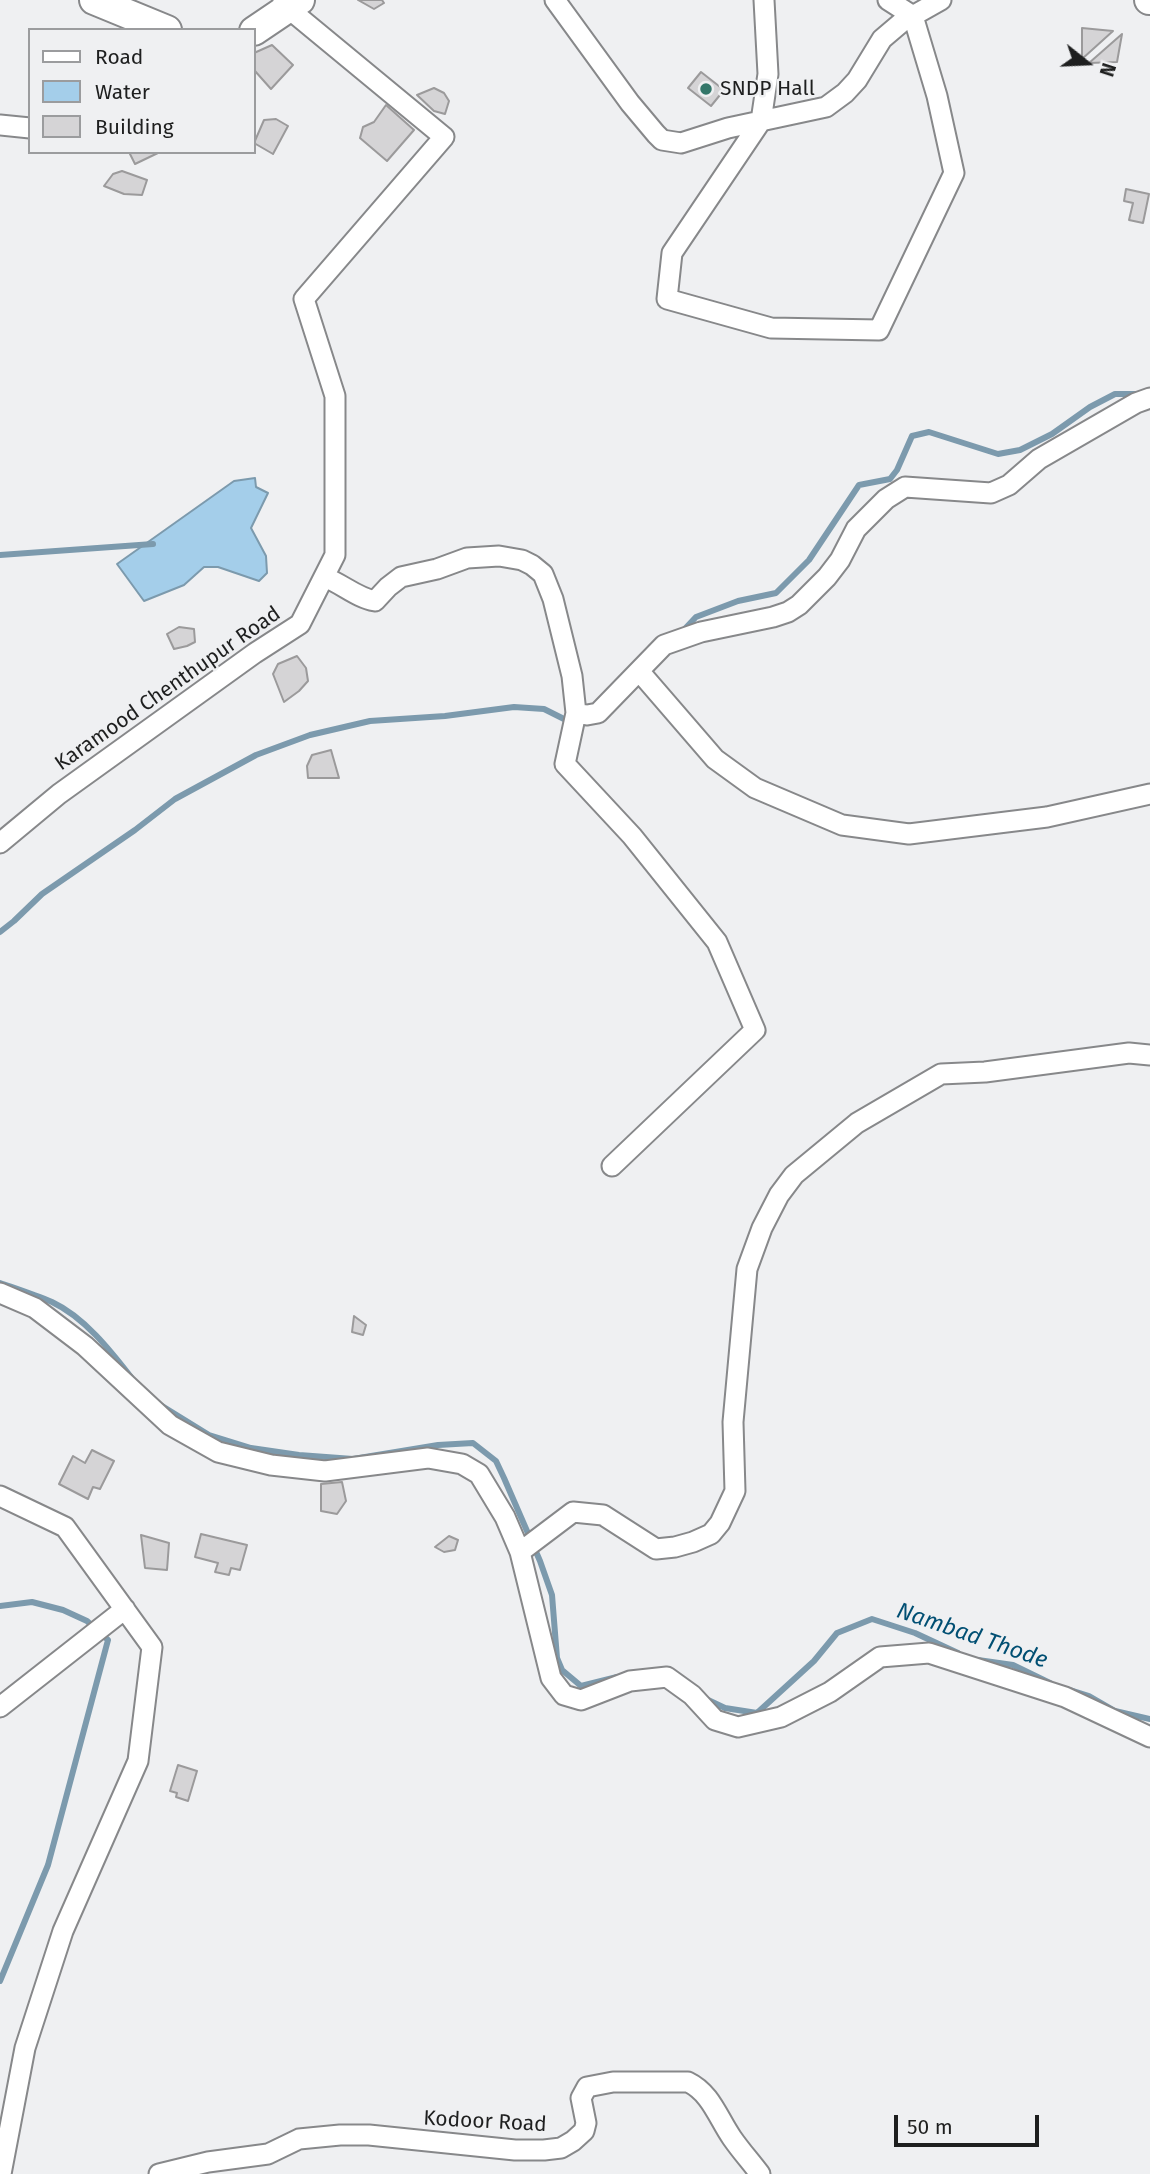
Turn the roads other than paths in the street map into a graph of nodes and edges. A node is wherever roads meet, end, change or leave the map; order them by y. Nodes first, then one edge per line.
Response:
1 (94, 0) edge
2 (555, 0) edge
3 (764, 0) edge
4 (888, 0) edge
5 (941, 0) edge
6 (291, 3) edge
7 (913, 16) junction
8 (162, 28) edge
9 (256, 30) edge
10 (761, 121) junction
11 (0, 125) edge
12 (28, 128) edge
13 (1150, 398) edge
14 (324, 577) junction
15 (639, 671) junction
16 (576, 713) junction
17 (1150, 794) edge
18 (0, 843) edge
19 (1150, 1055) edge
20 (612, 1166) dead end
21 (0, 1293) edge
22 (0, 1496) edge
23 (520, 1552) junction
24 (125, 1609) junction
25 (0, 1707) edge
26 (1150, 1737) edge
27 (1, 2174) edge
28 (159, 2174) edge
29 (760, 2174) edge

1 - 8 street
2 - 10 street
3 - 10 street
4 - 7 street
5 - 7 street
6 - 9 street
6 - 14 street, Karamood Chenthupur Road
7 - 10 street
7 - 10 street
11 - 12 street
13 - 15 street
14 - 16 street
14 - 18 street, Karamood Chenthupur Road
15 - 16 street
15 - 17 street
16 - 20 street
19 - 23 street
21 - 23 street
22 - 24 street
23 - 26 street
24 - 25 street
24 - 27 street
28 - 29 street, Kodoor Road

